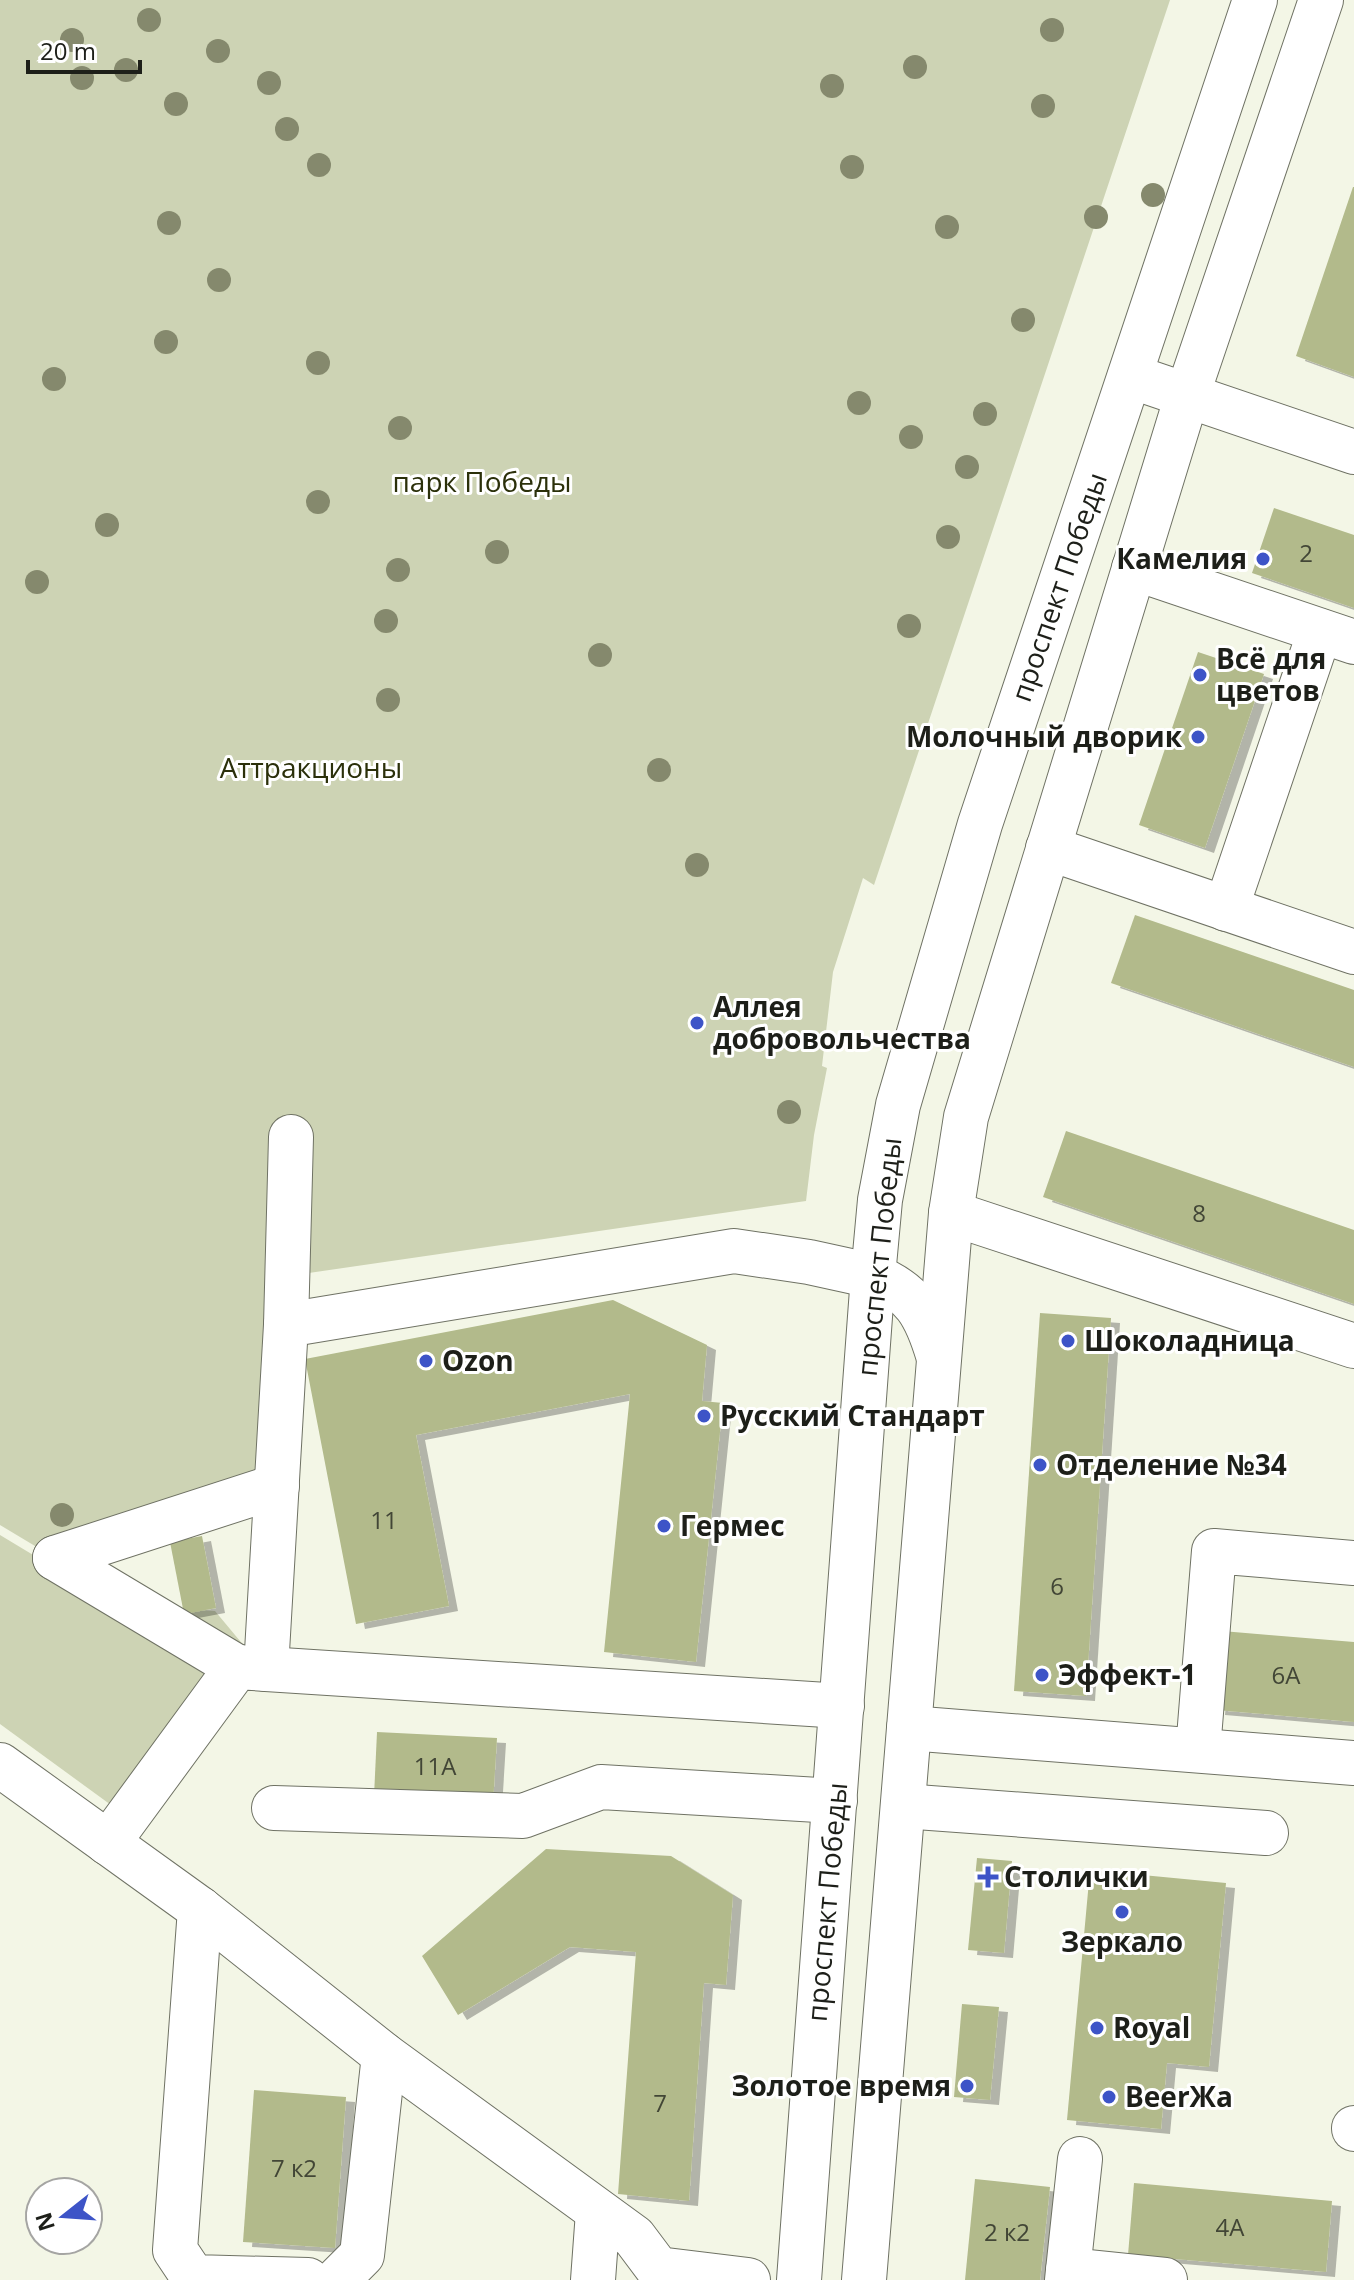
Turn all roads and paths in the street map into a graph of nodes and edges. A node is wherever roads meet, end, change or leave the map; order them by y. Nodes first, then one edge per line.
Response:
1 (1255, 0) edge
2 (1321, 0) edge
3 (1130, 376) junction
4 (1187, 396) junction
5 (1354, 452) edge
6 (1134, 568) junction
7 (1337, 637) edge
8 (1048, 848) junction
9 (1226, 909) junction
10 (1354, 952) edge
11 (291, 1137) dead end
12 (951, 1213) junction
13 (873, 1276) junction
14 (286, 1325) junction
15 (1354, 1346) edge
16 (938, 1358) junction
17 (277, 1486) junction
18 (1354, 1563) edge
19 (846, 1650) junction
20 (252, 1668) junction
21 (842, 1706) junction
22 (909, 1728) junction
23 (1198, 1750) junction
24 (1354, 1763) edge
25 (0, 1765) edge
26 (835, 1801) junction
27 (903, 1806) junction
28 (274, 1808) dead end
29 (1266, 1833) dead end
30 (108, 1843) junction
31 (200, 1909) junction
32 (384, 2055) junction
33 (1080, 2159) dead end
34 (598, 2212) junction
35 (1068, 2275) edge
36 (308, 2280) edge
37 (337, 2280) edge
38 (593, 2280) edge
39 (748, 2280) edge
40 (799, 2280) edge
41 (864, 2280) edge
42 (1165, 2280) edge

1 - 3 main road, проспект Победы
2 - 4 main road
3 - 4 main road
3 - 13 main road, проспект Победы
4 - 5 main road
4 - 6 main road
6 - 7 main road
6 - 8 main road
7 - 9 main road
8 - 9 main road
8 - 12 main road
9 - 10 main road
11 - 14 main road
12 - 15 main road
12 - 16 main road
13 - 14 main road
13 - 16 main road
13 - 19 main road, проспект Победы
14 - 17 main road
16 - 22 main road
17 - 20 main road
17 - 20 main road
18 - 23 main road
19 - 21 main road, проспект Победы
19 - 22 main road
20 - 21 main road
20 - 30 main road
21 - 26 main road, проспект Победы
22 - 23 main road
22 - 27 main road
23 - 24 main road
25 - 30 main road
26 - 28 main road
26 - 40 main road, проспект Победы
27 - 29 main road
27 - 41 main road
30 - 31 main road
31 - 32 main road
31 - 36 main road
32 - 34 main road
32 - 37 main road
33 - 35 main road
34 - 38 main road
34 - 39 main road
35 - 42 main road

